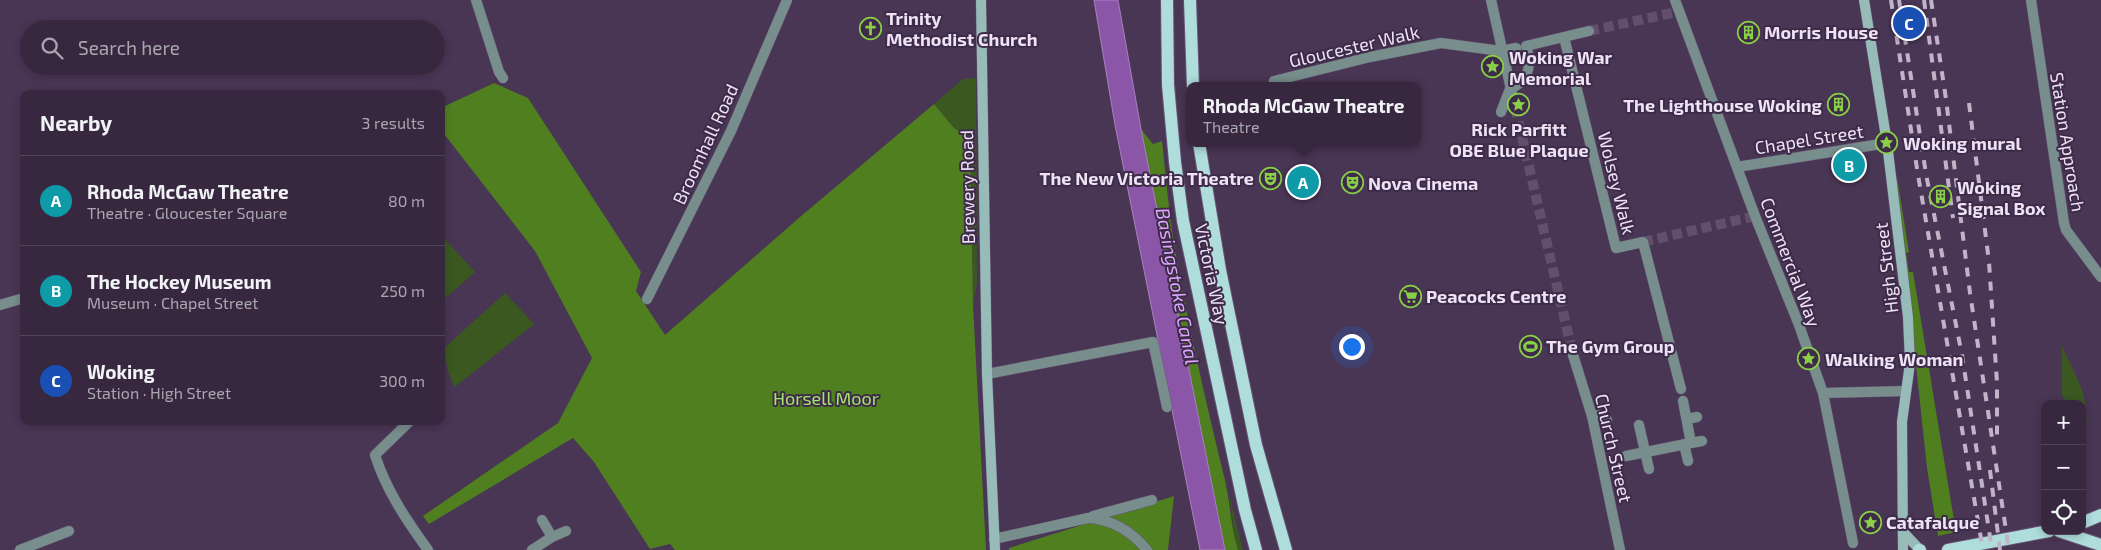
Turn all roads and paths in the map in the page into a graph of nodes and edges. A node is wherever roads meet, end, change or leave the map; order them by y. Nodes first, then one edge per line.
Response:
1 (476, 0) edge
2 (787, 0) edge
3 (981, 0) edge
4 (1167, 0) edge
5 (1190, 0) edge
6 (1492, 0) edge
7 (1675, 0) edge
8 (1864, 0) edge
9 (2031, 0) edge
10 (1589, 31) tunnel mouth
11 (1564, 37) junction
12 (1521, 47) junction
13 (1501, 50) junction
14 (503, 78) dead end
15 (1274, 81) dead end
16 (1193, 82) edge
17 (1510, 88) junction
18 (1515, 107) tunnel mouth
19 (1501, 112) dead end
20 (1887, 143) junction
21 (1200, 147) edge
22 (1737, 167) junction
23 (2096, 266) edge
24 (2101, 277) edge
25 (20, 299) edge
26 (647, 299) dead end
27 (0, 305) edge
28 (1573, 354) tunnel mouth
29 (987, 374) junction
30 (1681, 389) dead end
31 (1906, 391) junction
32 (1822, 393) junction
33 (1683, 401) dead end
34 (1167, 408) dead end
35 (1592, 416) junction
36 (1607, 420) dead end
37 (1640, 424) dead end
38 (406, 425) edge
39 (1608, 438) dead end
40 (1598, 440) junction
41 (1693, 443) junction
42 (1645, 452) junction
43 (1626, 456) dead end
44 (1688, 461) dead end
45 (1648, 469) dead end
46 (1152, 500) dead end
47 (2101, 515) edge
48 (1088, 518) junction
49 (542, 520) dead end
50 (2086, 521) edge
51 (69, 531) dead end
52 (566, 531) dead end
53 (1904, 533) junction
54 (2041, 533) edge
55 (2071, 535) edge
56 (552, 537) junction
57 (1853, 543) dead end
58 (995, 545) edge
59 (2101, 545) edge
60 (20, 550) edge
61 (428, 550) edge
62 (532, 550) edge
63 (1147, 550) edge
64 (1256, 550) edge
65 (1286, 550) edge
66 (1620, 550) edge
67 (1903, 550) edge
68 (1920, 550) edge
69 (1948, 550) edge

1 - 14 street
2 - 26 street, Broomhall Road
3 - 29 street, Brewery Road
4 - 64 main road, Victoria Way
5 - 16 main road
6 - 13 street
7 - 22 street, Commercial Way
8 - 20 street, High Street
9 - 23 street, Station Approach
10 - 11 street, Gloucester Walk
11 - 12 street, Gloucester Walk
11 - 30 street, Wolsey Walk
12 - 13 street, Gloucester Walk
12 - 17 street
13 - 15 street, Gloucester Walk
13 - 17 street
17 - 18 street
17 - 19 street
20 - 22 street, Chapel Street
20 - 31 street, High Street
21 - 65 main road, Victoria Way
22 - 32 street, Commercial Way
23 - 24 street, Station Approach
25 - 27 street
28 - 35 street, Church Street
29 - 34 street
29 - 58 street, Brewery Road
31 - 32 street
31 - 53 street, High Street
32 - 57 street, Commercial Way
33 - 41 street
35 - 36 street
35 - 40 street, Church Street
37 - 42 street
38 - 61 street
39 - 40 street
40 - 66 street, Church Street
41 - 42 street
41 - 44 street
42 - 43 street
42 - 45 street
46 - 48 street
47 - 50 main road
48 - 58 street
48 - 63 street
49 - 56 street
51 - 60 street
52 - 56 street
53 - 67 street, High Street
53 - 68 street
54 - 69 main road
55 - 59 main road
56 - 62 street

